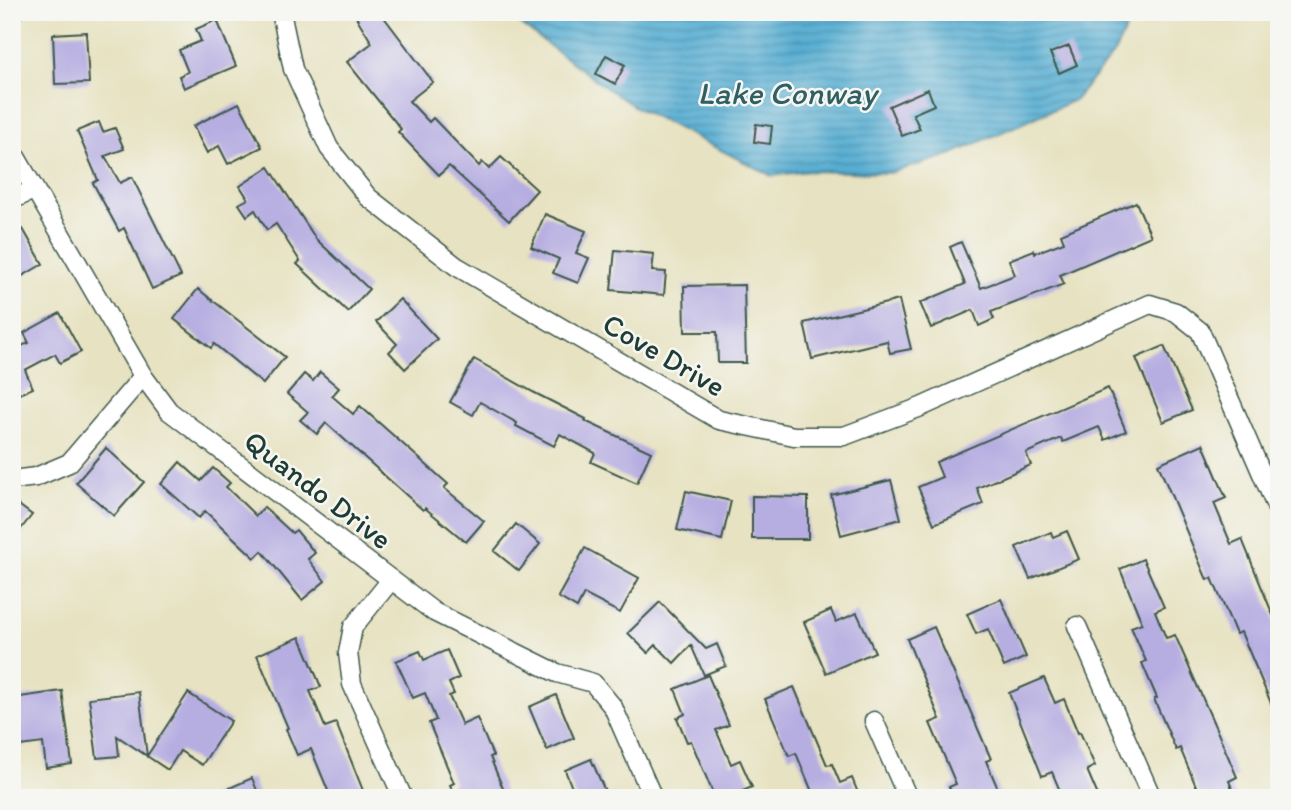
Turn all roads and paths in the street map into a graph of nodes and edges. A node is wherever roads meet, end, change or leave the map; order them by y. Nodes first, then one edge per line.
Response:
1 (281, 12) edge
2 (12, 150) edge
3 (33, 190) junction
4 (12, 200) edge
5 (143, 376) junction
6 (12, 480) edge
7 (1279, 513) edge
8 (391, 580) junction
9 (1077, 626) dead end
10 (874, 721) dead end
11 (402, 798) edge
12 (653, 798) edge
13 (908, 798) edge
14 (1152, 798) edge

1 - 7 street, Cove Drive
2 - 3 street, Quando Drive
3 - 4 street
3 - 5 street, Quando Drive
5 - 6 street
5 - 8 street, Quando Drive
8 - 11 street
8 - 12 street, Quando Drive
9 - 14 street
10 - 13 street

